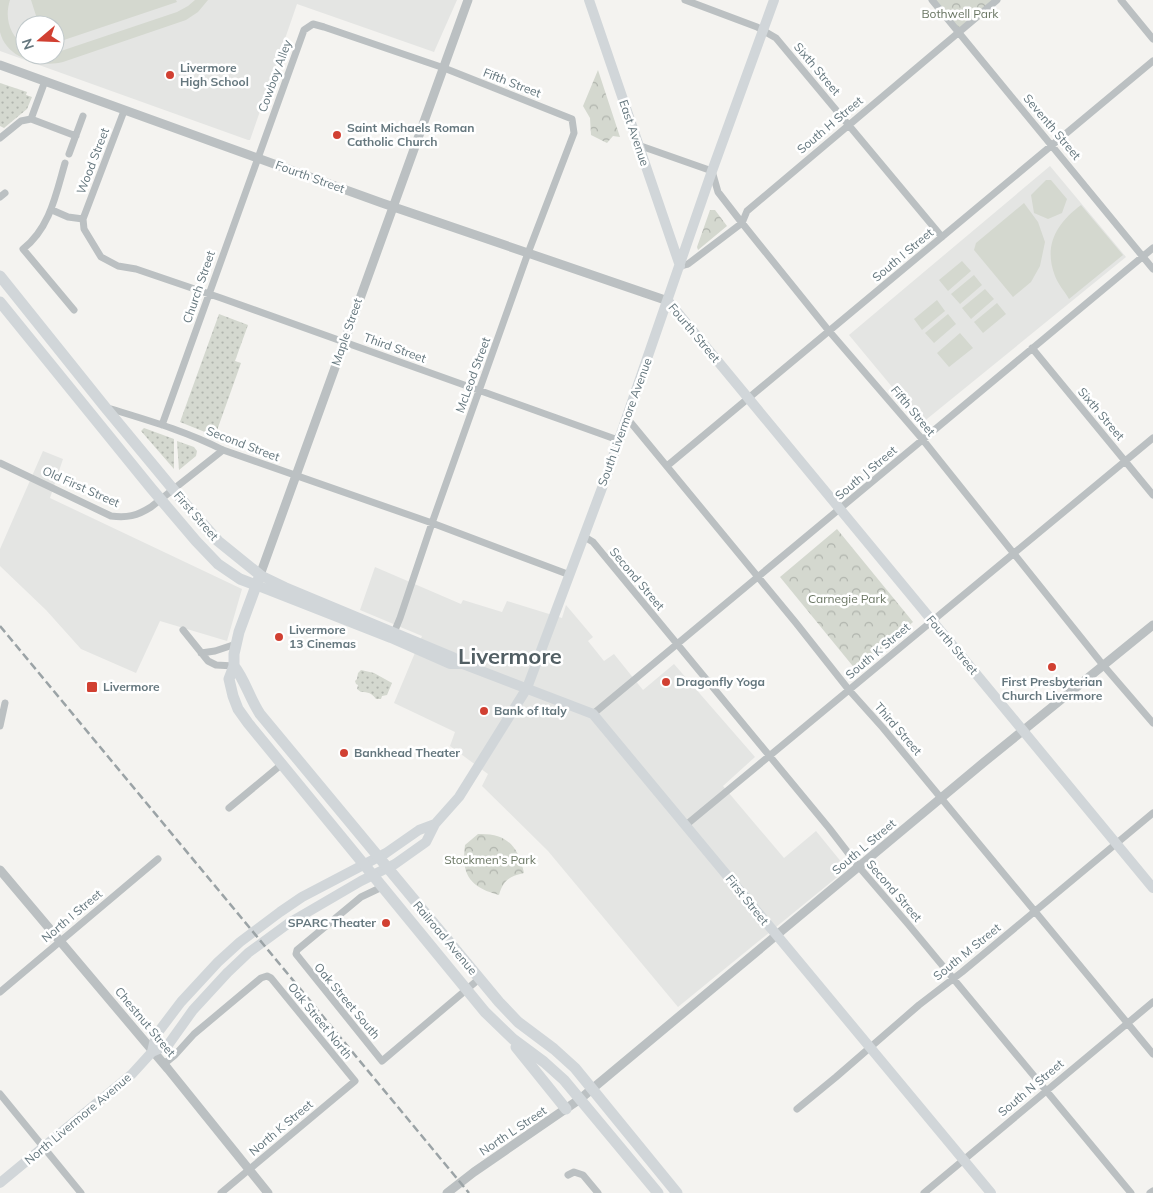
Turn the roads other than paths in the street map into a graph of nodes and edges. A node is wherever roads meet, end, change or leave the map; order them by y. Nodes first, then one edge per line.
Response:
1 (468, 0) edge
2 (589, 0) edge
3 (685, 0) edge
4 (774, 0) edge
5 (932, 0) edge
6 (997, 0) edge
7 (1121, 0) edge
8 (762, 30) junction
9 (958, 32) junction
10 (1153, 39) edge
11 (1153, 62) edge
12 (0, 65) edge
13 (444, 68) junction
14 (44, 81) junction
15 (124, 110) junction
16 (83, 116) dead end
17 (31, 119) junction
18 (572, 119) joint
19 (848, 124) junction
20 (76, 136) junction
21 (0, 138) edge
22 (638, 145) junction
23 (1052, 145) junction
24 (69, 154) dead end
25 (257, 158) junction
26 (65, 163) dead end
27 (712, 171) junction
28 (394, 206) junction
29 (52, 210) junction
30 (83, 219) junction
31 (742, 223) junction
32 (942, 237) junction
33 (1153, 248) edge
34 (528, 254) junction
35 (1143, 257) junction
36 (680, 266) junction
37 (1153, 269) edge
38 (0, 276) edge
39 (209, 295) junction
40 (668, 301) junction
41 (0, 302) edge
42 (74, 310) dead end
43 (830, 331) junction
44 (344, 342) junction
45 (1032, 348) junction
46 (480, 390) junction
47 (748, 398) junction
48 (105, 408) junction
49 (627, 418) junction
50 (162, 424) junction
51 (1153, 438) edge
52 (618, 440) junction
53 (922, 440) junction
54 (223, 450) junction
55 (1125, 461) junction
56 (0, 463) edge
57 (667, 466) junction
58 (296, 476) junction
59 (173, 490) junction
60 (1153, 495) edge
61 (160, 500) junction
62 (840, 509) junction
63 (432, 523) junction
64 (582, 536) junction
65 (1014, 553) junction
66 (570, 575) junction
67 (758, 577) junction
68 (258, 580) junction
69 (932, 620) junction
70 (1153, 625) edge
71 (183, 630) dead end
72 (392, 635) junction
73 (236, 644) junction
74 (677, 644) junction
75 (200, 653) junction
76 (1103, 665) junction
77 (234, 666) junction
78 (527, 688) junction
79 (849, 690) junction
80 (5, 703) dead end
81 (593, 714) junction
82 (1153, 724) edge
83 (0, 726) edge
84 (1023, 730) junction
85 (769, 756) junction
86 (282, 764) junction
87 (942, 798) junction
88 (229, 808) dead end
89 (1153, 812) edge
90 (435, 824) junction
91 (686, 825) junction
92 (1116, 843) junction
93 (378, 857) junction
94 (158, 859) dead end
95 (364, 864) junction
96 (387, 868) junction
97 (859, 868) junction
98 (0, 870) edge
99 (372, 875) junction
100 (382, 887) junction
101 (1153, 888) edge
102 (1035, 911) junction
103 (776, 936) junction
104 (60, 940) junction
105 (953, 978) junction
106 (479, 979) junction
107 (467, 989) junction
108 (0, 992) edge
109 (1153, 1002) edge
110 (1127, 1023) junction
111 (502, 1030) junction
112 (870, 1047) junction
113 (152, 1052) junction
114 (1153, 1054) edge
115 (164, 1064) junction
116 (355, 1081) joint
117 (592, 1089) junction
118 (1046, 1091) junction
119 (0, 1094) edge
120 (580, 1099) junction
121 (566, 1109) junction
122 (797, 1109) dead end
123 (44, 1147) junction
124 (963, 1159) junction
125 (248, 1170) junction
126 (568, 1175) dead end
127 (0, 1183) edge
128 (81, 1193) edge
129 (221, 1193) edge
130 (268, 1193) edge
131 (447, 1193) edge
132 (598, 1193) edge
133 (658, 1193) edge
134 (677, 1193) edge
135 (924, 1193) edge
136 (991, 1193) edge
137 (1130, 1193) edge

1 - 13 street, Maple Street
2 - 22 main road, East Avenue
3 - 8 street, Sixth Street
4 - 8 main road, South Livermore Avenue
5 - 9 street, Seventh Street
6 - 9 street, South H Street
7 - 10 street
8 - 19 street, Sixth Street
8 - 27 main road, South Livermore Avenue
9 - 19 street, South H Street
9 - 23 street, Seventh Street
11 - 23 street, South I Street
12 - 14 street, Fourth Street
13 - 18 street, Fifth Street
13 - 25 street, Cowboy Alley
13 - 28 street, Maple Street
14 - 15 street, Fourth Street
14 - 17 street
15 - 25 street, Fourth Street
15 - 30 street, Wood Street
16 - 20 street
17 - 20 street
17 - 21 street
18 - 34 street, McLeod Street
19 - 31 street, South H Street
19 - 32 street, Sixth Street
20 - 24 street
22 - 27 street
22 - 36 main road, East Avenue
23 - 32 street, South I Street
23 - 35 street, Seventh Street
25 - 28 street, Fourth Street
25 - 39 street, Church Street
26 - 29 street
27 - 31 street, Fifth Street
27 - 36 main road, South Livermore Avenue
28 - 34 street, Fourth Street
28 - 44 street, Maple Street
29 - 30 street
29 - 42 street
30 - 39 street, Third Street
31 - 36 street, South H Street
31 - 43 street, Fifth Street
32 - 43 street, South I Street
33 - 35 street, South J Street
34 - 40 street, Fourth Street
34 - 46 street, McLeod Street
35 - 37 street, Seventh Street
35 - 45 street, South J Street
36 - 40 main road, South Livermore Avenue
38 - 48 main road, First Street
39 - 44 street, Third Street
39 - 50 street, Church Street
40 - 47 main road, Fourth Street
40 - 49 main road, South Livermore Avenue
41 - 61 main road, First Street
43 - 47 street, South I Street
43 - 53 street, Fifth Street
44 - 46 street, Third Street
44 - 58 street, Maple Street
45 - 53 street, South J Street
45 - 55 street, Sixth Street
46 - 52 street, Third Street
46 - 63 street, McLeod Street
47 - 57 street, South I Street
47 - 62 main road, Fourth Street
48 - 50 street, Second Street
48 - 59 main road, First Street
49 - 52 main road, South Livermore Avenue
49 - 57 street, Third Street
50 - 54 street, Second Street
51 - 55 street, South K Street
52 - 64 main road, South Livermore Avenue
53 - 62 street, South J Street
53 - 65 street, Fifth Street
54 - 58 street, Second Street
54 - 59 street, Old First Street
55 - 60 street, Sixth Street
55 - 65 street, South K Street
56 - 61 street, Old First Street
57 - 67 street, Third Street
58 - 63 street, Second Street
58 - 68 street, Maple Street
59 - 61 street, Old First Street
59 - 68 main road, First Street
61 - 68 main road, First Street
62 - 67 street, South J Street
62 - 69 main road, Fourth Street
63 - 66 street, Second Street
63 - 72 street, McLeod Street
64 - 66 main road, South Livermore Avenue
64 - 74 street, Second Street
65 - 69 street, South K Street
65 - 76 street, Fifth Street
66 - 78 main road, South Livermore Avenue
67 - 74 street, South J Street
67 - 79 street, Third Street
68 - 72 main road, First Street
68 - 73 main road, Maple Street
69 - 79 street, South K Street
69 - 84 main road, Fourth Street
70 - 76 street, South L Street
71 - 75 street
72 - 78 main road, First Street
73 - 75 street
73 - 77 main road, Maple Street
74 - 81 street, South J Street
74 - 85 street, Second Street
75 - 77 street
76 - 82 street, Fifth Street
76 - 84 street, South L Street
77 - 86 main road, Railroad Avenue
77 - 93 main road, Railroad Avenue
78 - 81 main road, First Street
78 - 90 main road, South Livermore Avenue
79 - 85 street, South K Street
79 - 87 street, Third Street
80 - 83 street
81 - 91 main road, First Street
84 - 87 street, South L Street
84 - 92 main road, Fourth Street
85 - 91 street, South K Street
85 - 97 street, Second Street
86 - 88 street
86 - 95 main road, Railroad Avenue
87 - 97 street, South L Street
87 - 102 street, Third Street
89 - 92 street, South M Street
90 - 93 main road, South Livermore Avenue
90 - 96 main road, South Livermore Avenue
91 - 103 main road, First Street
92 - 101 main road, Fourth Street
92 - 102 street, South M Street
93 - 95 main road, South Livermore Avenue
93 - 96 main road, Railroad Avenue
94 - 104 street, North I Street
95 - 99 main road, Railroad Avenue
95 - 113 main road, North Livermore Avenue
96 - 99 main road, South Livermore Avenue
96 - 106 main road, Railroad Avenue
97 - 103 street, South L Street
97 - 105 street, Second Street
98 - 104 street, Chestnut Street
99 - 100 main road, Railroad Avenue
99 - 113 main road, North Livermore Avenue
100 - 107 main road, Railroad Avenue
100 - 107 street, Oak Street South
102 - 105 street, South M Street
102 - 110 street, Third Street
103 - 112 main road, First Street
103 - 117 street, South L Street
104 - 108 street, North I Street
104 - 113 street, Chestnut Street
105 - 112 street, South M Street
105 - 118 street, Second Street
106 - 107 street
106 - 117 main road, Railroad Avenue
107 - 111 main road, Railroad Avenue
109 - 110 street, South N Street
110 - 114 street, Third Street
110 - 118 street, South N Street
111 - 120 main road, Railroad Avenue
111 - 121 main road
112 - 122 street, South M Street
112 - 124 main road, First Street
113 - 115 street, Chestnut Street
113 - 123 main road, North Livermore Avenue
115 - 116 street, Oak Street North
115 - 125 street, Chestnut Street
116 - 125 street, North K Street
117 - 120 street, North L Street
117 - 134 main road, Railroad Avenue
118 - 124 street, South N Street
118 - 137 street, Second Street
119 - 123 street
120 - 121 street, North L Street
120 - 133 main road, Railroad Avenue
121 - 131 street, North L Street
123 - 127 main road, North Livermore Avenue
123 - 128 street
124 - 135 street, South N Street
124 - 136 main road, First Street
125 - 129 street, North K Street
125 - 130 street, Chestnut Street
126 - 132 street

